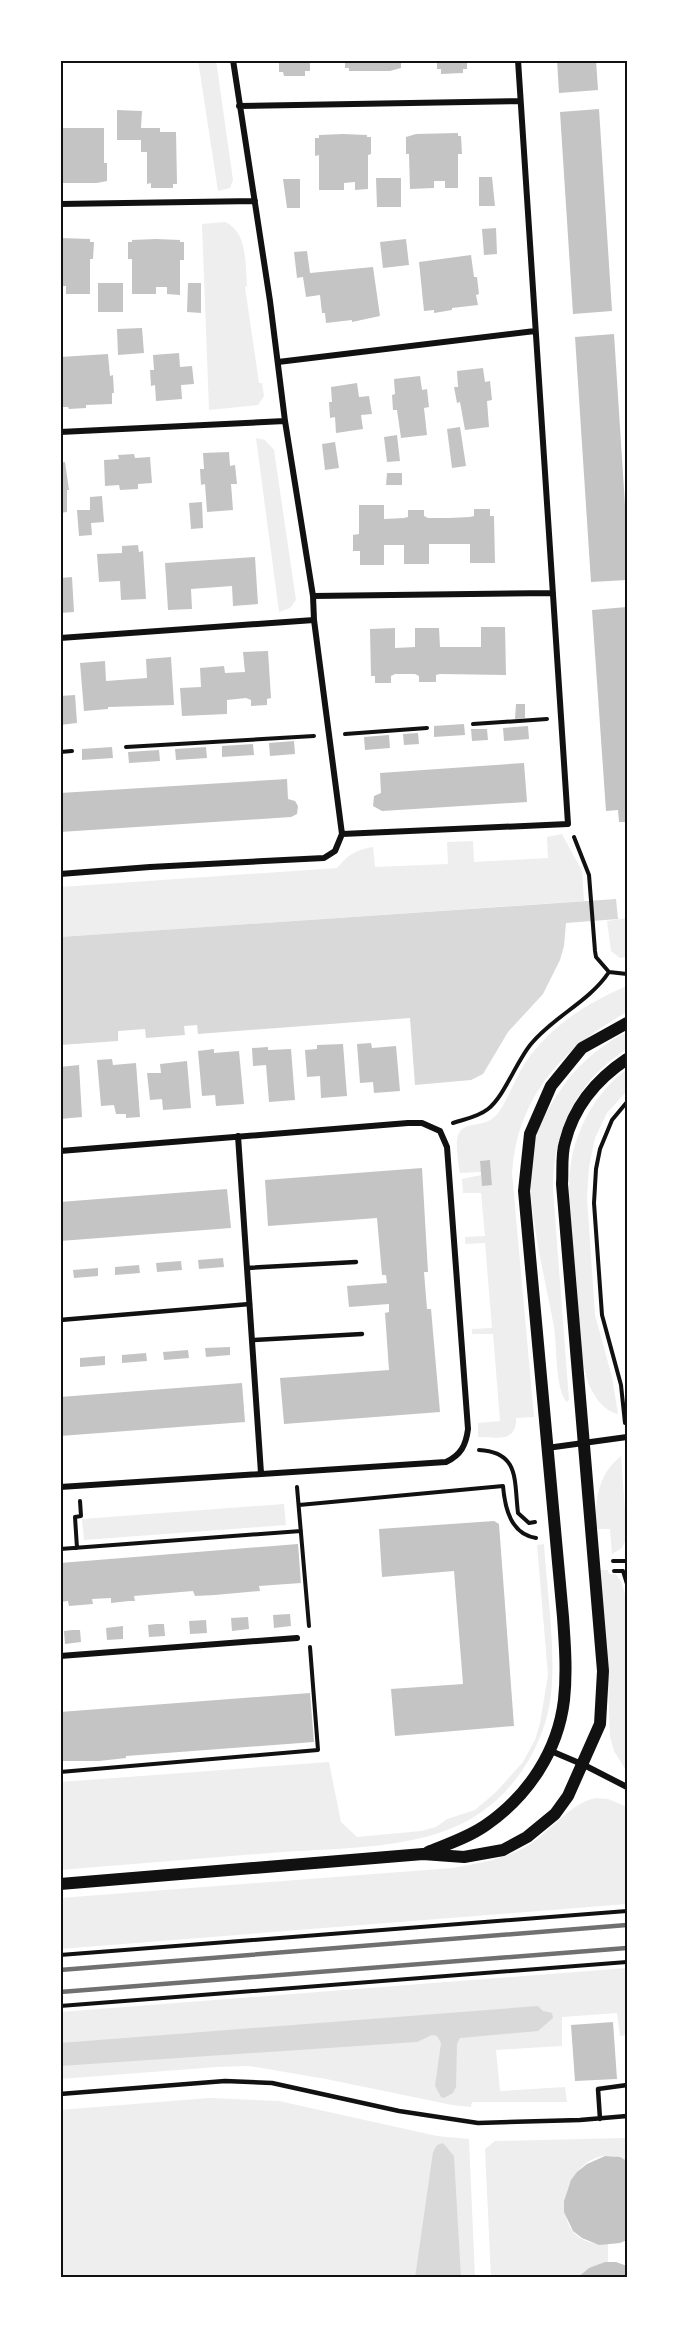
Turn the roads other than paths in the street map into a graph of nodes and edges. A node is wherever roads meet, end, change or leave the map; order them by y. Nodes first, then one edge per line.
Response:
1 (233, 60) edge
2 (518, 60) edge
3 (520, 101) junction
4 (239, 106) junction
5 (255, 201) junction
6 (60, 204) edge
7 (535, 331) junction
8 (278, 363) junction
9 (285, 421) junction
10 (60, 432) edge
11 (553, 593) junction
12 (313, 596) junction
13 (314, 620) junction
14 (60, 638) edge
15 (342, 834) junction
16 (60, 874) edge
17 (627, 1023) edge
18 (627, 1059) edge
19 (238, 1136) junction
20 (60, 1151) edge
21 (356, 1262) dead end
22 (247, 1268) junction
23 (250, 1304) junction
24 (60, 1320) edge
25 (362, 1334) dead end
26 (252, 1340) junction
27 (627, 1437) edge
28 (583, 1443) junction
29 (548, 1448) junction
30 (261, 1473) junction
31 (60, 1487) edge
32 (297, 1638) road end
33 (60, 1656) edge
34 (551, 1751) junction
35 (584, 1765) junction
36 (627, 1787) edge
37 (423, 1854) junction
38 (60, 1884) edge
39 (627, 2085) edge
40 (60, 2094) edge
41 (627, 2116) edge
42 (600, 2119) junction

1 - 4 street
2 - 3 street
3 - 4 street
3 - 7 street
4 - 5 street
5 - 6 street
5 - 8 street
7 - 8 street
7 - 11 street
8 - 9 street
9 - 10 street
9 - 12 street
11 - 12 street
11 - 15 street
12 - 13 street
13 - 14 street
13 - 15 street
15 - 16 street
17 - 29 main road
18 - 28 main road
19 - 20 street
19 - 22 street
19 - 30 street
21 - 22 lane
22 - 23 street
23 - 24 lane
23 - 26 street
25 - 26 lane
26 - 30 street
27 - 28 street
28 - 29 street
28 - 35 main road
29 - 34 main road
30 - 31 street
32 - 33 street
34 - 35 street
34 - 37 main road
35 - 36 street
35 - 37 main road
37 - 38 main road
39 - 42 lane
40 - 42 lane
41 - 42 lane

